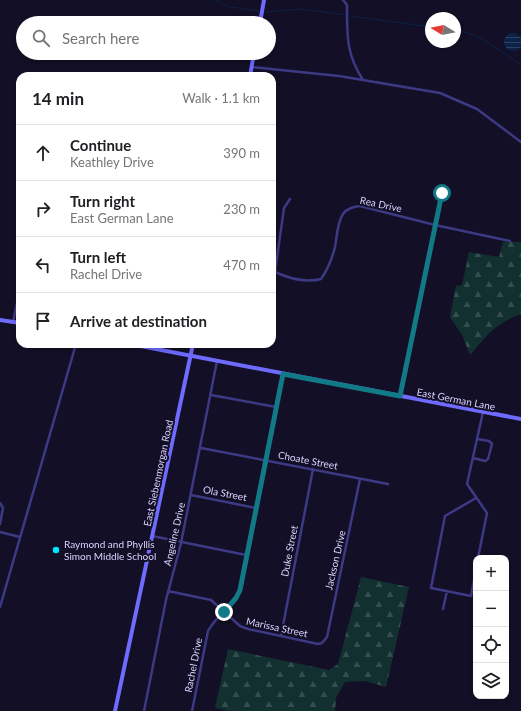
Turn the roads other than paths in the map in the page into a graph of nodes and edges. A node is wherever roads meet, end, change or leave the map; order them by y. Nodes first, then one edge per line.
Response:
1 (264, 0) edge
2 (343, 0) edge
3 (261, 16) edge
4 (253, 60) edge
5 (252, 67) junction
6 (251, 72) edge
7 (363, 80) junction
8 (521, 142) edge
9 (442, 193) dead end
10 (290, 199) dead end
11 (435, 225) junction
12 (510, 241) dead end
13 (276, 255) edge
14 (276, 274) edge
15 (16, 308) edge
16 (0, 320) edge
17 (13, 322) junction
18 (16, 322) edge
19 (75, 348) edge
20 (150, 348) edge
21 (192, 348) edge
22 (191, 356) junction
23 (217, 361) junction
24 (283, 374) junction
25 (211, 395) junction
26 (400, 396) junction
27 (276, 407) junction
28 (483, 412) junction
29 (521, 419) edge
30 (477, 438) junction
31 (201, 448) junction
32 (473, 458) junction
33 (266, 460) junction
34 (313, 469) junction
35 (360, 479) junction
36 (388, 484) dead end
37 (191, 495) junction
38 (476, 498) junction
39 (0, 503) edge
40 (256, 508) junction
41 (0, 524) edge
42 (0, 532) edge
43 (152, 536) junction
44 (20, 537) junction
45 (181, 543) junction
46 (246, 555) junction
47 (479, 555) edge
48 (473, 586) edge
49 (168, 591) junction
50 (447, 591) junction
51 (0, 607) edge
52 (443, 609) dead end
53 (224, 612) junction
54 (281, 636) junction
55 (322, 643) joint
56 (115, 711) edge
57 (144, 711) edge
58 (192, 711) edge

1 - 3 street
2 - 7 street
4 - 5 street
5 - 6 street
5 - 7 street
7 - 8 street
9 - 11 street
10 - 13 street
11 - 12 street, Rea Drive
11 - 14 street, Rea Drive
11 - 26 street
15 - 17 street
16 - 17 street
17 - 18 street
19 - 44 street
20 - 22 street, East German Lane
21 - 22 street, East Siebenmorgan Road
22 - 23 street, East German Lane
22 - 43 street, East Siebenmorgan Road
23 - 24 street, East German Lane
23 - 25 street, Angeline Drive
24 - 26 street, East German Lane
24 - 27 street, Rachel Drive
25 - 27 street
25 - 31 street, Angeline Drive
26 - 28 street, East German Lane
27 - 33 street, Rachel Drive
28 - 29 street, East German Lane
28 - 30 street
30 - 32 street
30 - 32 street
31 - 33 street, Choate Street
31 - 37 street, Angeline Drive
32 - 38 street
33 - 34 street, Choate Street
33 - 40 street, Rachel Drive
34 - 35 street, Choate Street
34 - 54 street, Duke Street
35 - 36 street, Choate Street
35 - 55 street, Jackson Drive
37 - 40 street, Ola Street
37 - 45 street, Angeline Drive
38 - 47 street
38 - 50 street
39 - 41 street
40 - 46 street, Rachel Drive
42 - 44 street
43 - 45 street
43 - 56 street, East Siebenmorgan Road
44 - 51 street
45 - 46 street
45 - 49 street, Angeline Drive
46 - 53 street, Rachel Drive
48 - 50 street
49 - 53 street, Marissa Street
49 - 57 street, Angeline Drive
50 - 52 street
53 - 54 street, Marissa Street
53 - 58 street, Rachel Drive
54 - 55 street, Marissa Street

